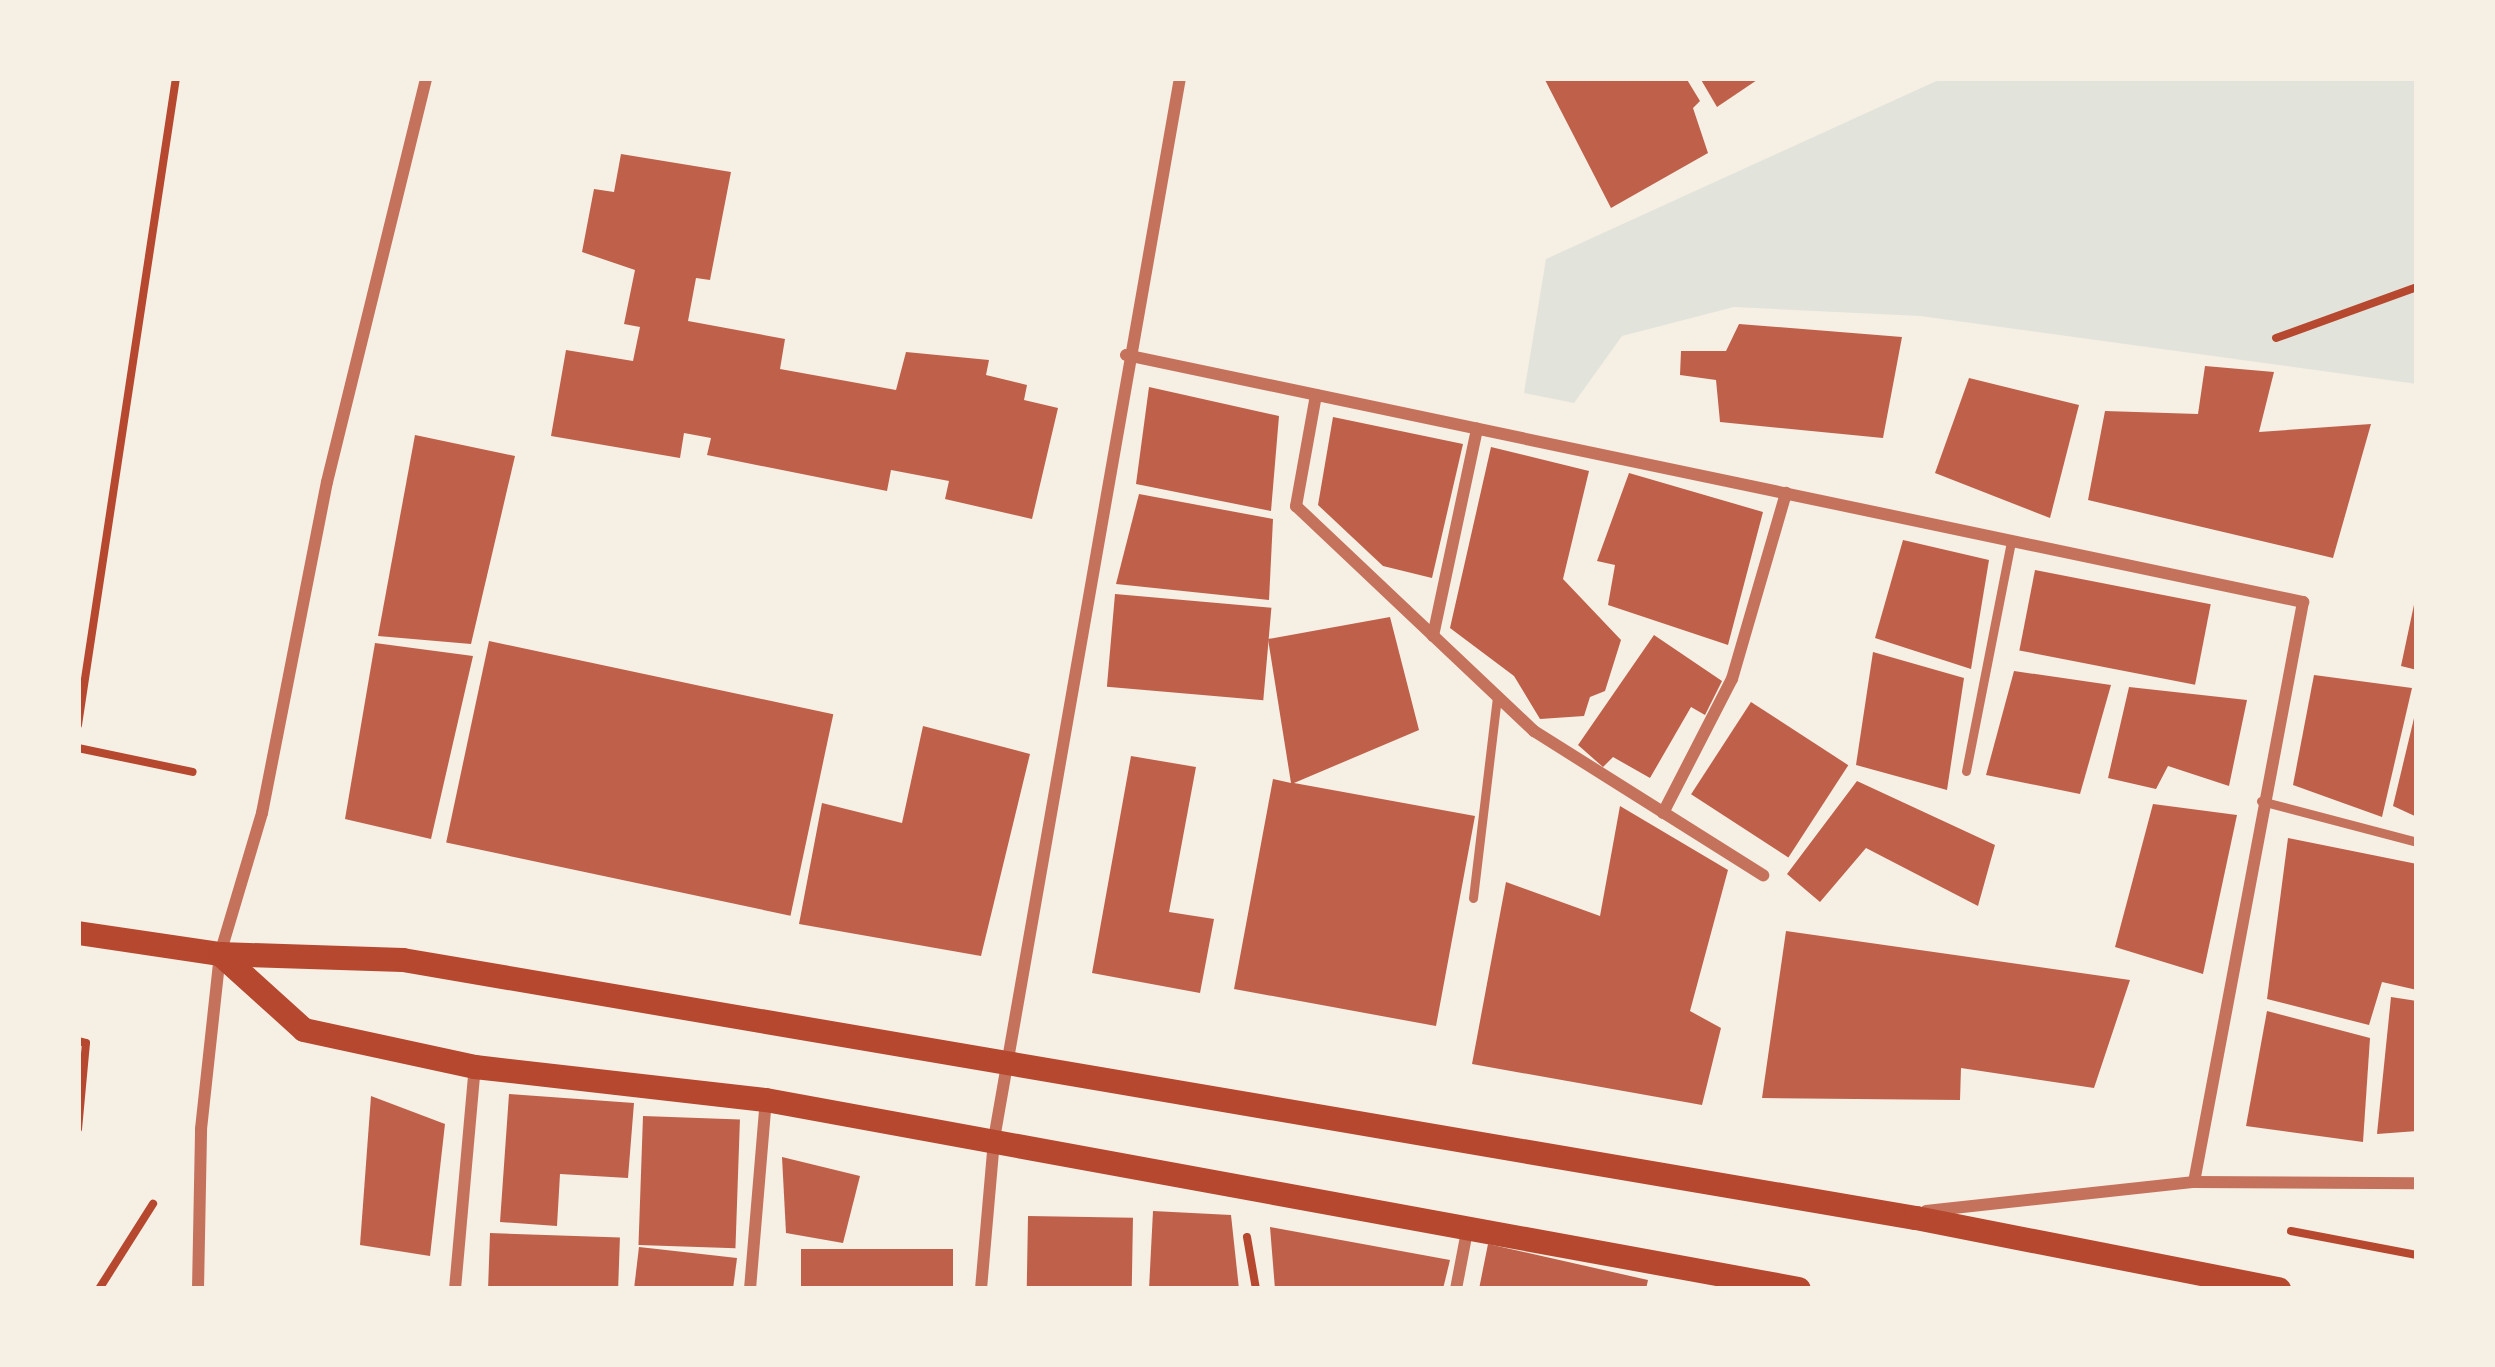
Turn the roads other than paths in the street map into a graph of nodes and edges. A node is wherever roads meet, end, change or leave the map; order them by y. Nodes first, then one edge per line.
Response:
1 (426, 78) edge
2 (1180, 78) edge
3 (1126, 355) junction
4 (1316, 395) junction
5 (1477, 429) junction
6 (1786, 493) junction
7 (2011, 541) junction
8 (1433, 636) junction
9 (1497, 696) junction
10 (1966, 771) dead end
11 (2261, 801) junction
12 (1663, 813) junction
13 (2417, 842) edge
14 (1763, 875) dead end
15 (1473, 898) dead end
16 (78, 933) edge
17 (220, 954) junction
18 (475, 1066) junction
19 (1006, 1066) junction
20 (766, 1100) junction
21 (994, 1139) junction
22 (2194, 1182) junction
23 (2417, 1183) edge
24 (1895, 1215) junction
25 (1468, 1226) junction
26 (198, 1289) edge
27 (455, 1289) edge
28 (751, 1289) edge
29 (981, 1289) edge
30 (1456, 1289) edge
31 (1798, 1289) edge
32 (2279, 1289) edge

1 - 17 street
2 - 3 street
3 - 4 street
3 - 19 street
4 - 5 street
4 - 8 street
5 - 6 street
5 - 8 street
6 - 7 street
6 - 12 street
7 - 10 lane
7 - 11 street
8 - 9 street
9 - 12 street
9 - 15 lane
11 - 13 lane
11 - 22 street
12 - 14 street
16 - 17 main road
17 - 18 main road
17 - 19 main road
17 - 26 street
18 - 20 main road
18 - 27 street
19 - 21 street
19 - 24 main road
20 - 21 main road
20 - 28 street
21 - 25 main road
21 - 29 street
22 - 23 street
22 - 24 street
24 - 32 main road
25 - 30 street
25 - 31 main road

